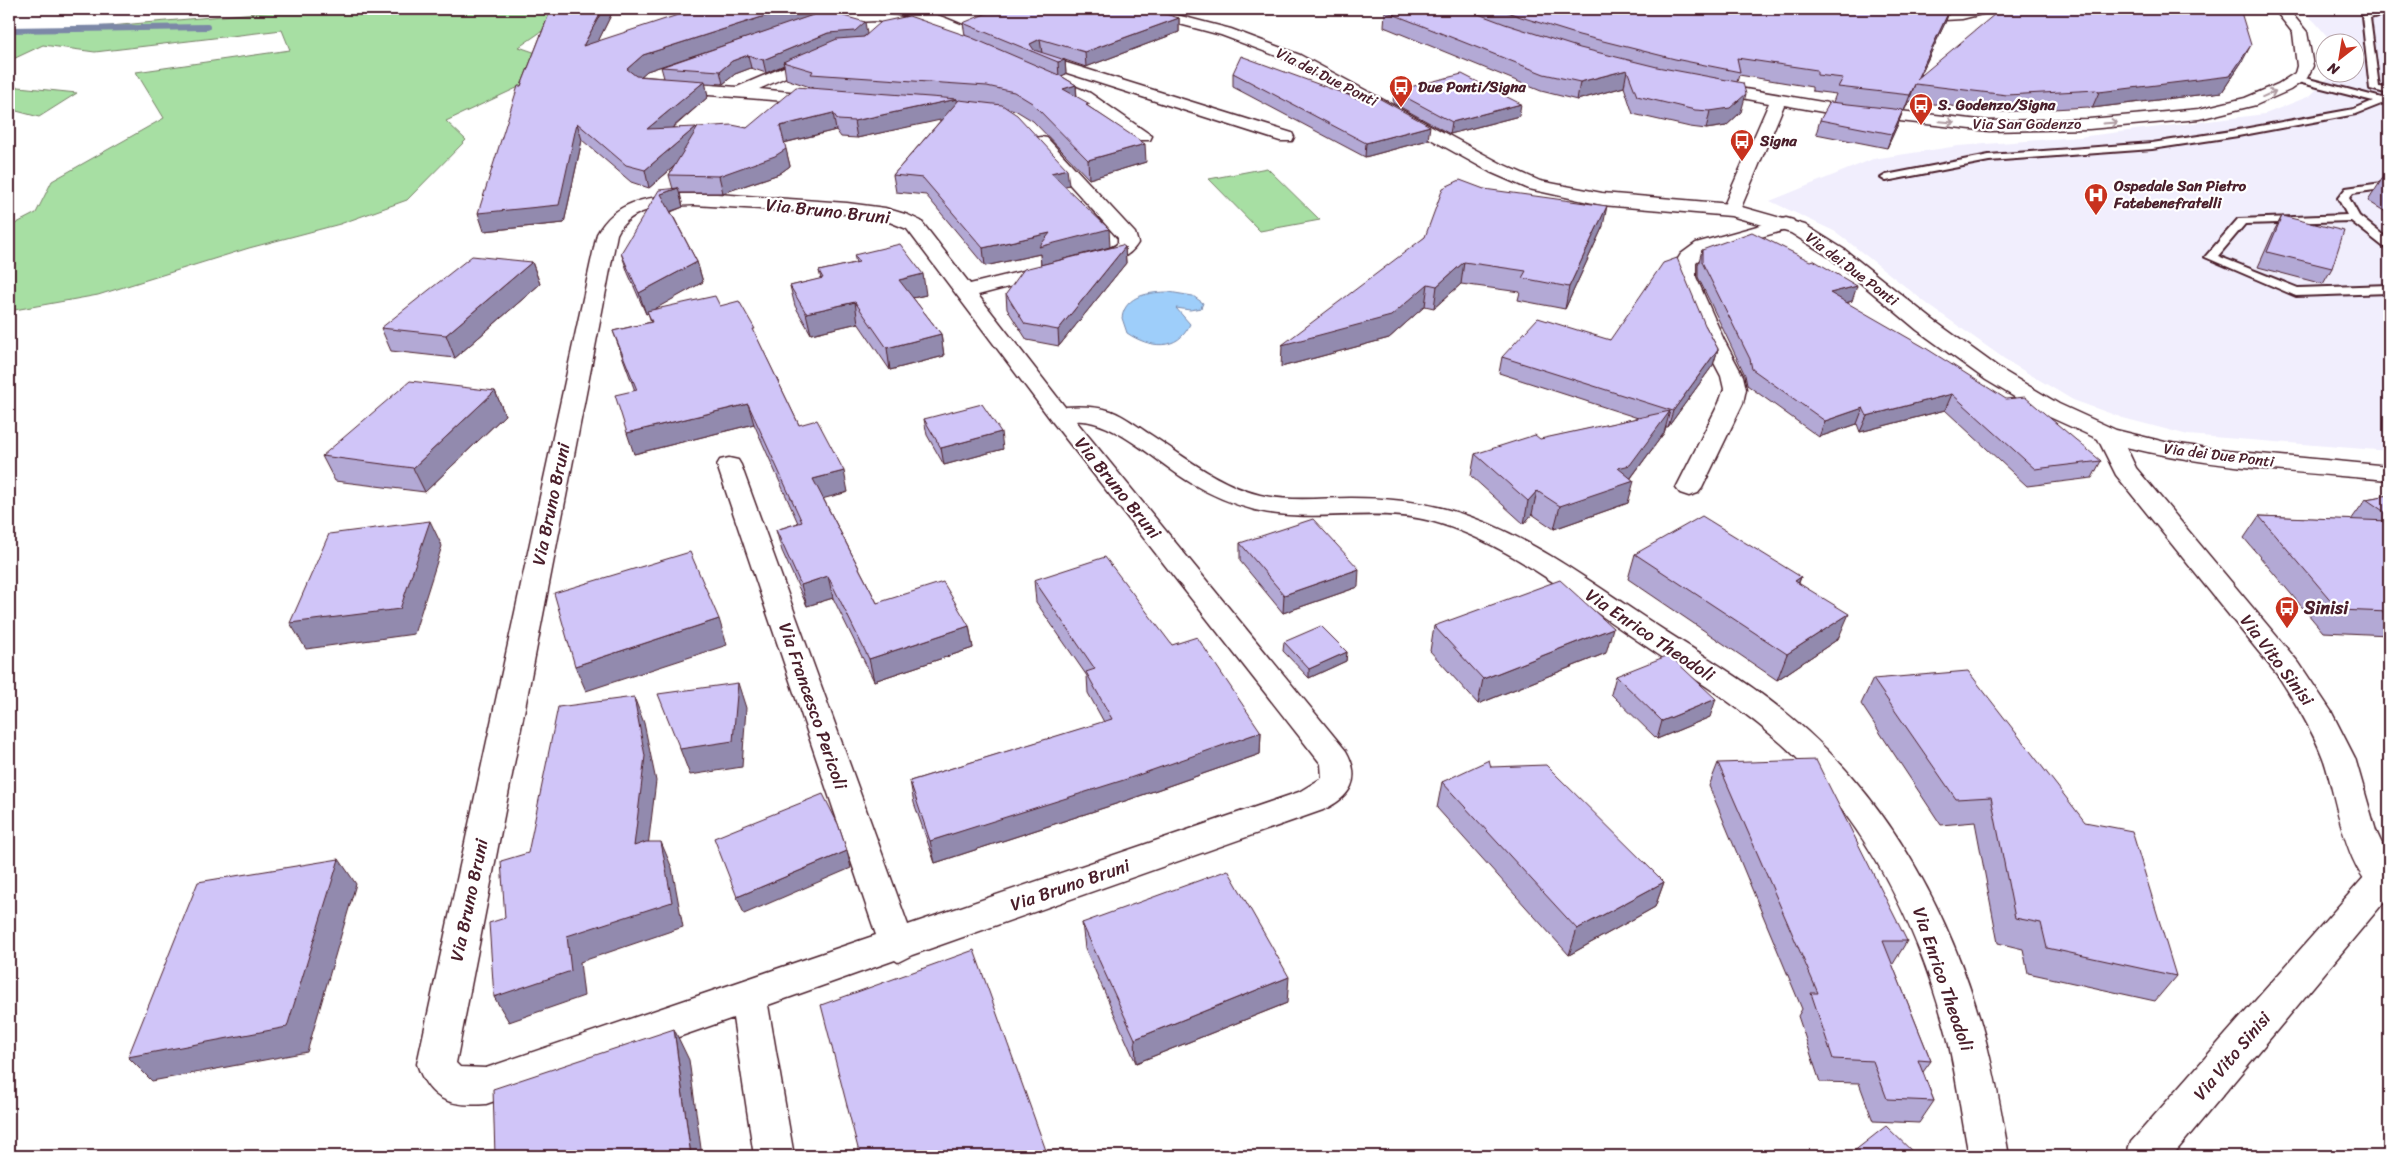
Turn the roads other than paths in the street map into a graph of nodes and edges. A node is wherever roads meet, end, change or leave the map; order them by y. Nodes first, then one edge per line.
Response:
1 (900, 9) edge
2 (1139, 9) edge
3 (1985, 9) edge
4 (2281, 9) edge
5 (2379, 9) edge
6 (1893, 18) edge
7 (856, 19) junction
8 (807, 23) edge
9 (879, 34) edge
10 (836, 50) edge
11 (1030, 56) edge
12 (1031, 72) edge
13 (2294, 81) junction
14 (1694, 85) edge
15 (650, 86) edge
16 (738, 92) junction
17 (2384, 99) edge
18 (844, 100) edge
19 (1778, 101) junction
20 (1026, 126) edge
21 (1144, 136) dead end
22 (1286, 137) dead end
23 (1886, 178) dead end
24 (2389, 185) edge
25 (1731, 210) junction
26 (2354, 218) junction
27 (1786, 224) junction
28 (2389, 246) edge
29 (2389, 289) edge
30 (964, 292) junction
31 (1059, 415) junction
32 (2108, 436) junction
33 (729, 466) dead end
34 (2389, 473) edge
35 (1689, 488) dead end
36 (2386, 881) edge
37 (898, 946) junction
38 (748, 996) junction
39 (774, 1156) edge
40 (1989, 1156) edge
41 (2146, 1156) edge

1 - 7 street
2 - 25 street, Via dei Due Ponti
3 - 6 street
4 - 13 street
5 - 17 lane
7 - 8 street
7 - 9 street
10 - 16 street
11 - 22 street
12 - 21 street
13 - 17 lane
19 -> 13 street, Via San Godenzo
14 - 19 street, Via San Godenzo
15 - 16 street
16 - 18 street
17 - 23 lane
19 - 25 street
20 - 30 street
24 - 26 lane
25 - 27 street, Via dei Due Ponti
26 - 28 lane
26 - 29 lane
27 - 32 street, Via dei Due Ponti
27 - 35 street
30 - 31 street, Via Bruno Bruni
30 - 38 street, Via Bruno Bruni
31 - 37 street, Via Bruno Bruni
31 - 40 street, Via Enrico Theodoli
32 - 34 street, Via dei Due Ponti
32 - 36 street, Via Vito Sinisi
33 - 37 street, Via Francesco Pericoli
36 - 41 street, Via Vito Sinisi
37 - 38 street, Via Bruno Bruni
38 - 39 street

